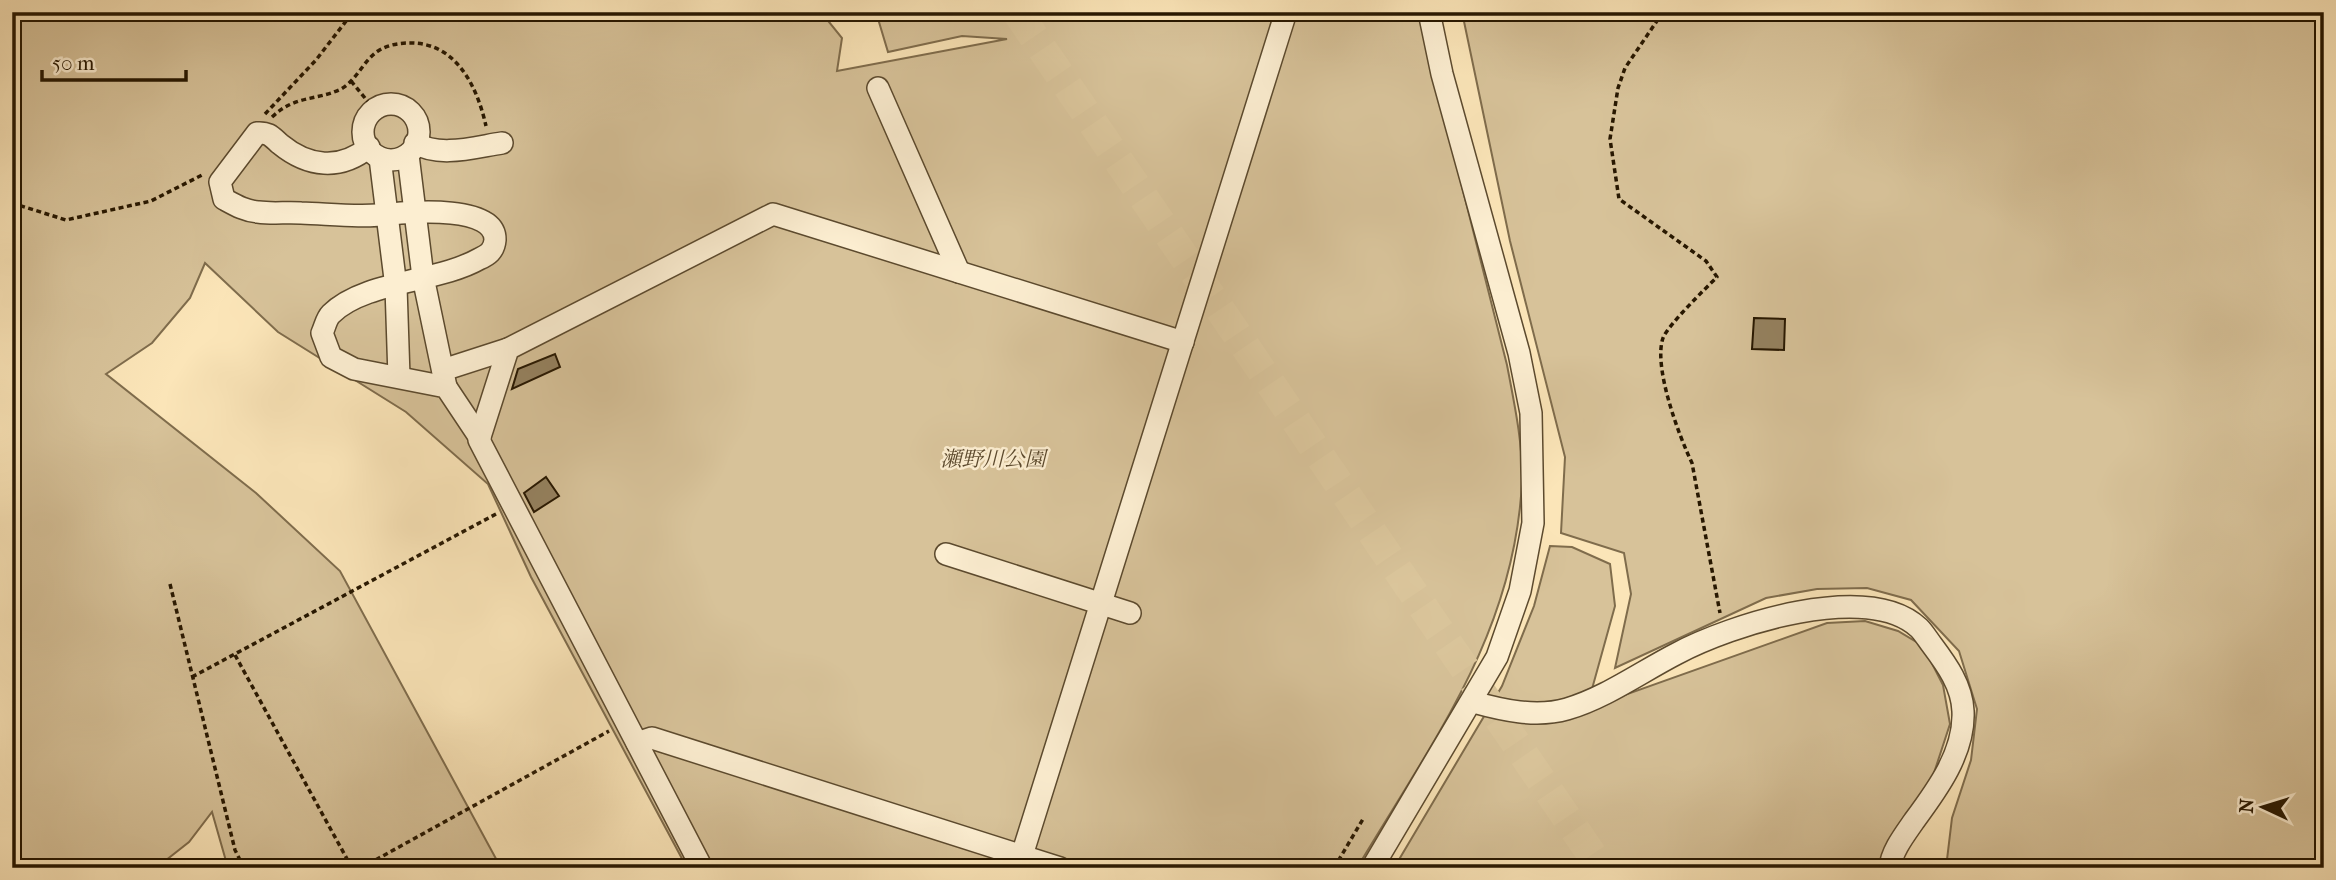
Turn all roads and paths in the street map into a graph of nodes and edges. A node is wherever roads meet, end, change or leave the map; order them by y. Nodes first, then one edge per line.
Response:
1 (353, 12) edge
2 (1286, 12) edge
3 (1429, 12) edge
4 (1662, 12) edge
5 (351, 81) junction
6 (878, 88) dead end
7 (374, 109) junction
8 (256, 131) junction
9 (496, 144) joint
10 (412, 149) junction
11 (375, 153) junction
12 (206, 173) dead end
13 (12, 203) edge
14 (417, 211) junction
15 (388, 215) junction
16 (959, 272) junction
17 (423, 277) junction
18 (396, 287) junction
19 (1184, 342) junction
20 (508, 349) junction
21 (399, 377) junction
22 (444, 379) junction
23 (480, 438) junction
24 (512, 505) junction
25 (946, 554) dead end
26 (170, 584) dead end
27 (1101, 604) junction
28 (1130, 613) dead end
29 (1724, 633) junction
30 (235, 654) junction
31 (192, 677) junction
32 (1473, 702) junction
33 (626, 722) junction
34 (637, 743) junction
35 (1363, 820) dead end
36 (1020, 862) edge
37 (244, 868) edge
38 (352, 868) edge
39 (361, 868) edge
40 (702, 868) edge
41 (1060, 868) edge
42 (1334, 868) edge
43 (1372, 868) edge
44 (1890, 868) edge

1 - 8 path
2 - 19 street
3 - 32 street
4 - 29 path
5 - 7 path
5 - 8 path
5 - 9 path
6 - 16 street
7 - 10 street
7 - 11 street
8 - 11 street
8 - 15 street
9 - 10 street
10 - 11 street
10 - 14 street
11 - 15 street
12 - 13 path
14 - 15 street
14 - 17 street
14 - 17 street
15 - 18 street
16 - 19 street
16 - 20 street
17 - 18 street
17 - 22 street
18 - 21 street
18 - 21 street
19 - 27 street
20 - 22 street
20 - 23 street
21 - 22 street
22 - 23 street
23 - 24 street
24 - 30 path
24 - 33 street
25 - 27 street
26 - 31 path
27 - 28 street
27 - 36 street
29 - 32 street
29 - 44 street
30 - 31 path
30 - 38 path
31 - 37 path
32 - 43 street
33 - 34 street
33 - 39 path
34 - 36 street
34 - 40 street
35 - 42 path
36 - 41 street

